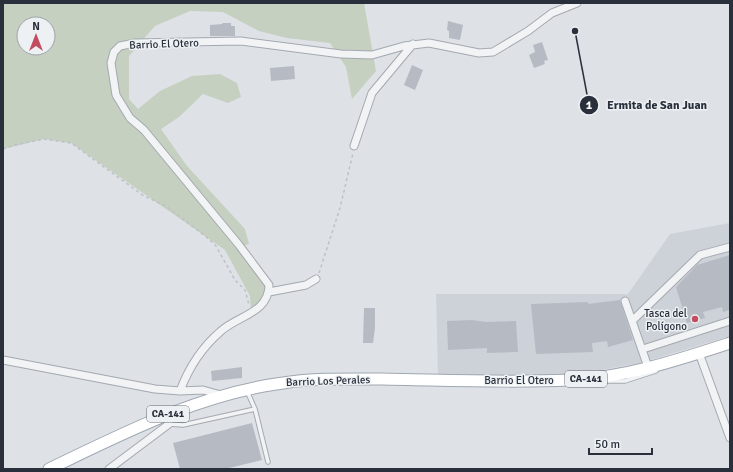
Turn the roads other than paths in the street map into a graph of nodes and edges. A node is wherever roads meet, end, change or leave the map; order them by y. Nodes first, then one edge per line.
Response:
1 (577, 3) edge
2 (413, 44) junction
3 (354, 146) road end
4 (730, 246) edge
5 (316, 279) road end
6 (269, 292) junction
7 (625, 301) dead end
8 (632, 321) junction
9 (730, 321) edge
10 (730, 343) edge
11 (643, 350) junction
12 (699, 353) junction
13 (3, 360) edge
14 (672, 361) junction
15 (648, 367) junction
16 (591, 378) junction
17 (437, 380) joint
18 (247, 390) junction
19 (180, 391) junction
20 (221, 395) junction
21 (255, 409) junction
22 (167, 420) junction
23 (730, 438) edge
24 (268, 462) dead end
25 (49, 469) edge
26 (109, 469) edge

1 - 2 street, Barrio El Otero
2 - 3 street
2 - 6 street, Barrio El Otero
4 - 8 street
5 - 6 street
6 - 19 street
7 - 8 street
8 - 11 street
9 - 11 street
10 - 12 main road, Barrio El Otero / CA-141
11 - 15 street
12 - 14 main road, Barrio El Otero / CA-141
12 - 23 street
13 - 19 street, Barrio Los Perales
14 - 15 main road, Barrio El Otero / CA-141
14 - 16 lane
15 - 16 main road, Barrio El Otero / CA-141
16 - 17 main road, Barrio El Otero / CA-141
17 - 18 main road, Barrio Los Perales / CA-141
18 - 20 main road, Barrio Los Perales / CA-141
18 - 21 lane
19 - 20 street, Barrio Los Perales
20 - 22 main road, Barrio Los Perales / CA-141
21 - 22 lane
21 - 24 lane
22 - 25 main road, Barrio Los Perales / CA-141
22 - 26 street, Barrio Los Perales

